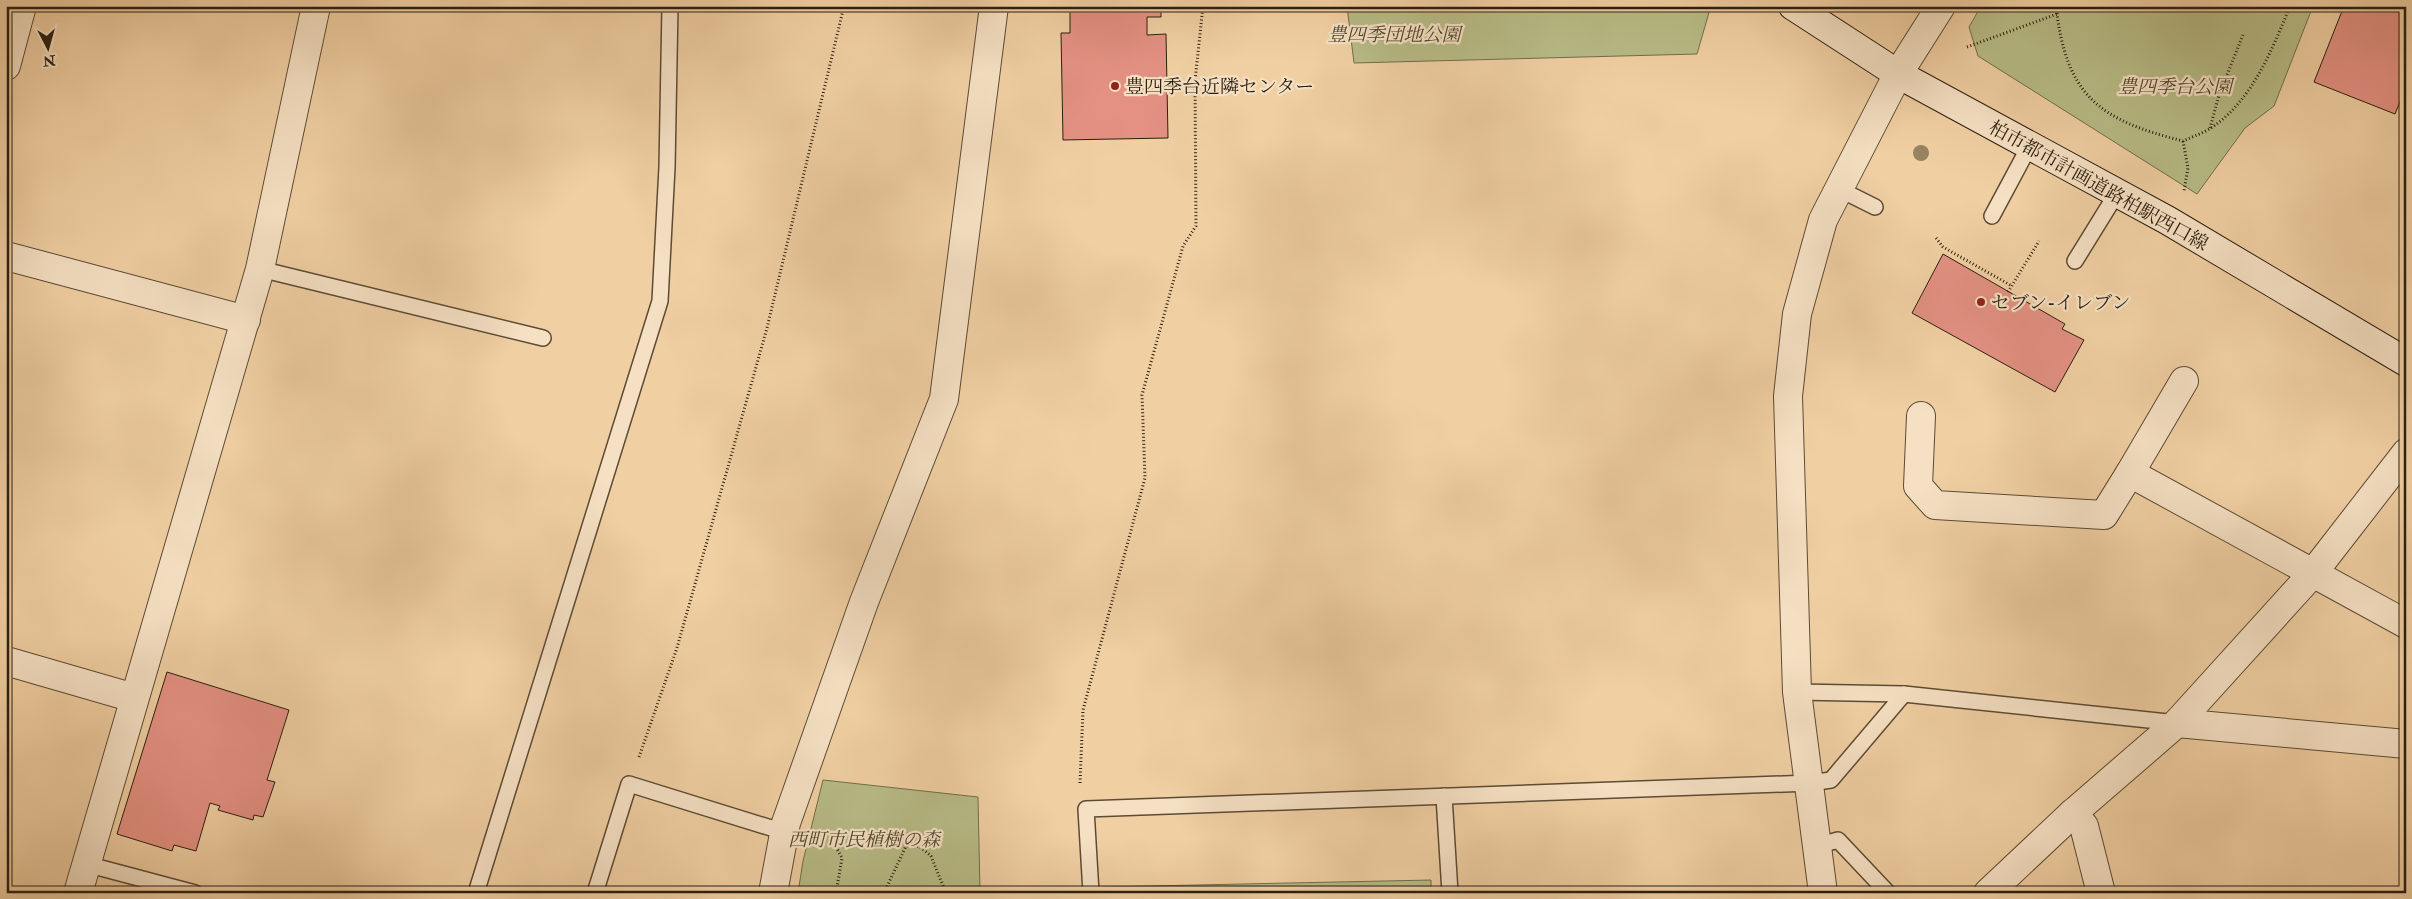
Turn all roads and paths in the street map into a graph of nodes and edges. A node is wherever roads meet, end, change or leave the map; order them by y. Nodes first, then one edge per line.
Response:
1 (22, 6) edge
2 (316, 6) edge
3 (670, 6) edge
4 (844, 6) edge
5 (994, 6) edge
6 (1203, 6) edge
7 (1793, 6) edge
8 (1941, 6) edge
9 (2056, 6) edge
10 (2290, 6) edge
11 (2057, 14) junction
12 (2243, 35) dead end
13 (1967, 47) dead end
14 (6, 66) edge
15 (1898, 74) junction
16 (2210, 129) junction
17 (2183, 141) junction
18 (2030, 145) junction
19 (1839, 189) junction
20 (2117, 193) junction
21 (1875, 207) dead end
22 (1992, 216) dead end
23 (2167, 220) junction
24 (1936, 238) dead end
25 (2039, 241) dead end
26 (6, 256) edge
27 (2075, 261) dead end
28 (260, 269) junction
29 (2012, 286) junction
30 (2008, 292) dead end
31 (246, 320) junction
32 (543, 338) dead end
33 (2406, 362) edge
34 (2184, 381) dead end
35 (1921, 416) dead end
36 (2406, 453) edge
37 (2130, 473) junction
38 (2313, 573) junction
39 (2406, 624) edge
40 (6, 661) edge
41 (1797, 692) junction
42 (1904, 694) junction
43 (134, 698) junction
44 (2178, 722) junction
45 (2406, 744) edge
46 (1810, 783) junction
47 (630, 784) junction
48 (1444, 796) junction
49 (1086, 810) junction
50 (2073, 813) junction
51 (784, 832) junction
52 (1817, 846) junction
53 (842, 858) dead end
54 (86, 864) junction
55 (78, 893) edge
56 (195, 893) edge
57 (476, 893) edge
58 (594, 893) edge
59 (773, 893) edge
60 (836, 893) edge
61 (884, 893) edge
62 (946, 893) edge
63 (1091, 893) edge
64 (1450, 893) edge
65 (1823, 893) edge
66 (1888, 893) edge
67 (1988, 893) edge
68 (2101, 893) edge

1 - 14 street
2 - 28 street
3 - 57 lane
4 - 47 path
5 - 51 street
6 - 49 path
7 - 15 street, 柏市都市計画道路柏駅西口線
8 - 15 street
9 - 11 path
10 - 16 path
11 - 13 path
11 - 17 path
12 - 16 path
15 - 18 street, 柏市都市計画道路柏駅西口線
15 - 19 street
16 - 17 path
17 - 23 path
18 - 20 street, 柏市都市計画道路柏駅西口線
18 - 22 lane
19 - 21 lane
19 - 41 street
20 - 23 street, 柏市都市計画道路柏駅西口線
20 - 27 lane
23 - 33 street, 柏市都市計画道路柏駅西口線
24 - 29 path
25 - 29 path
26 - 31 street
28 - 31 street
28 - 32 lane
29 - 30 path
31 - 43 street
34 - 37 street
35 - 37 street
36 - 38 street
37 - 38 street
38 - 39 street
38 - 44 street
40 - 43 street
41 - 42 lane
41 - 46 street
42 - 44 lane
42 - 46 lane
43 - 54 street
44 - 45 street
44 - 50 street
46 - 48 lane
46 - 52 street
47 - 51 lane
47 - 58 lane
48 - 49 lane
48 - 64 lane
49 - 63 lane
50 - 67 street
50 - 68 street
51 - 59 street
52 - 65 street
52 - 66 lane
53 - 60 path
54 - 55 street
54 - 56 lane
61 - 62 path

